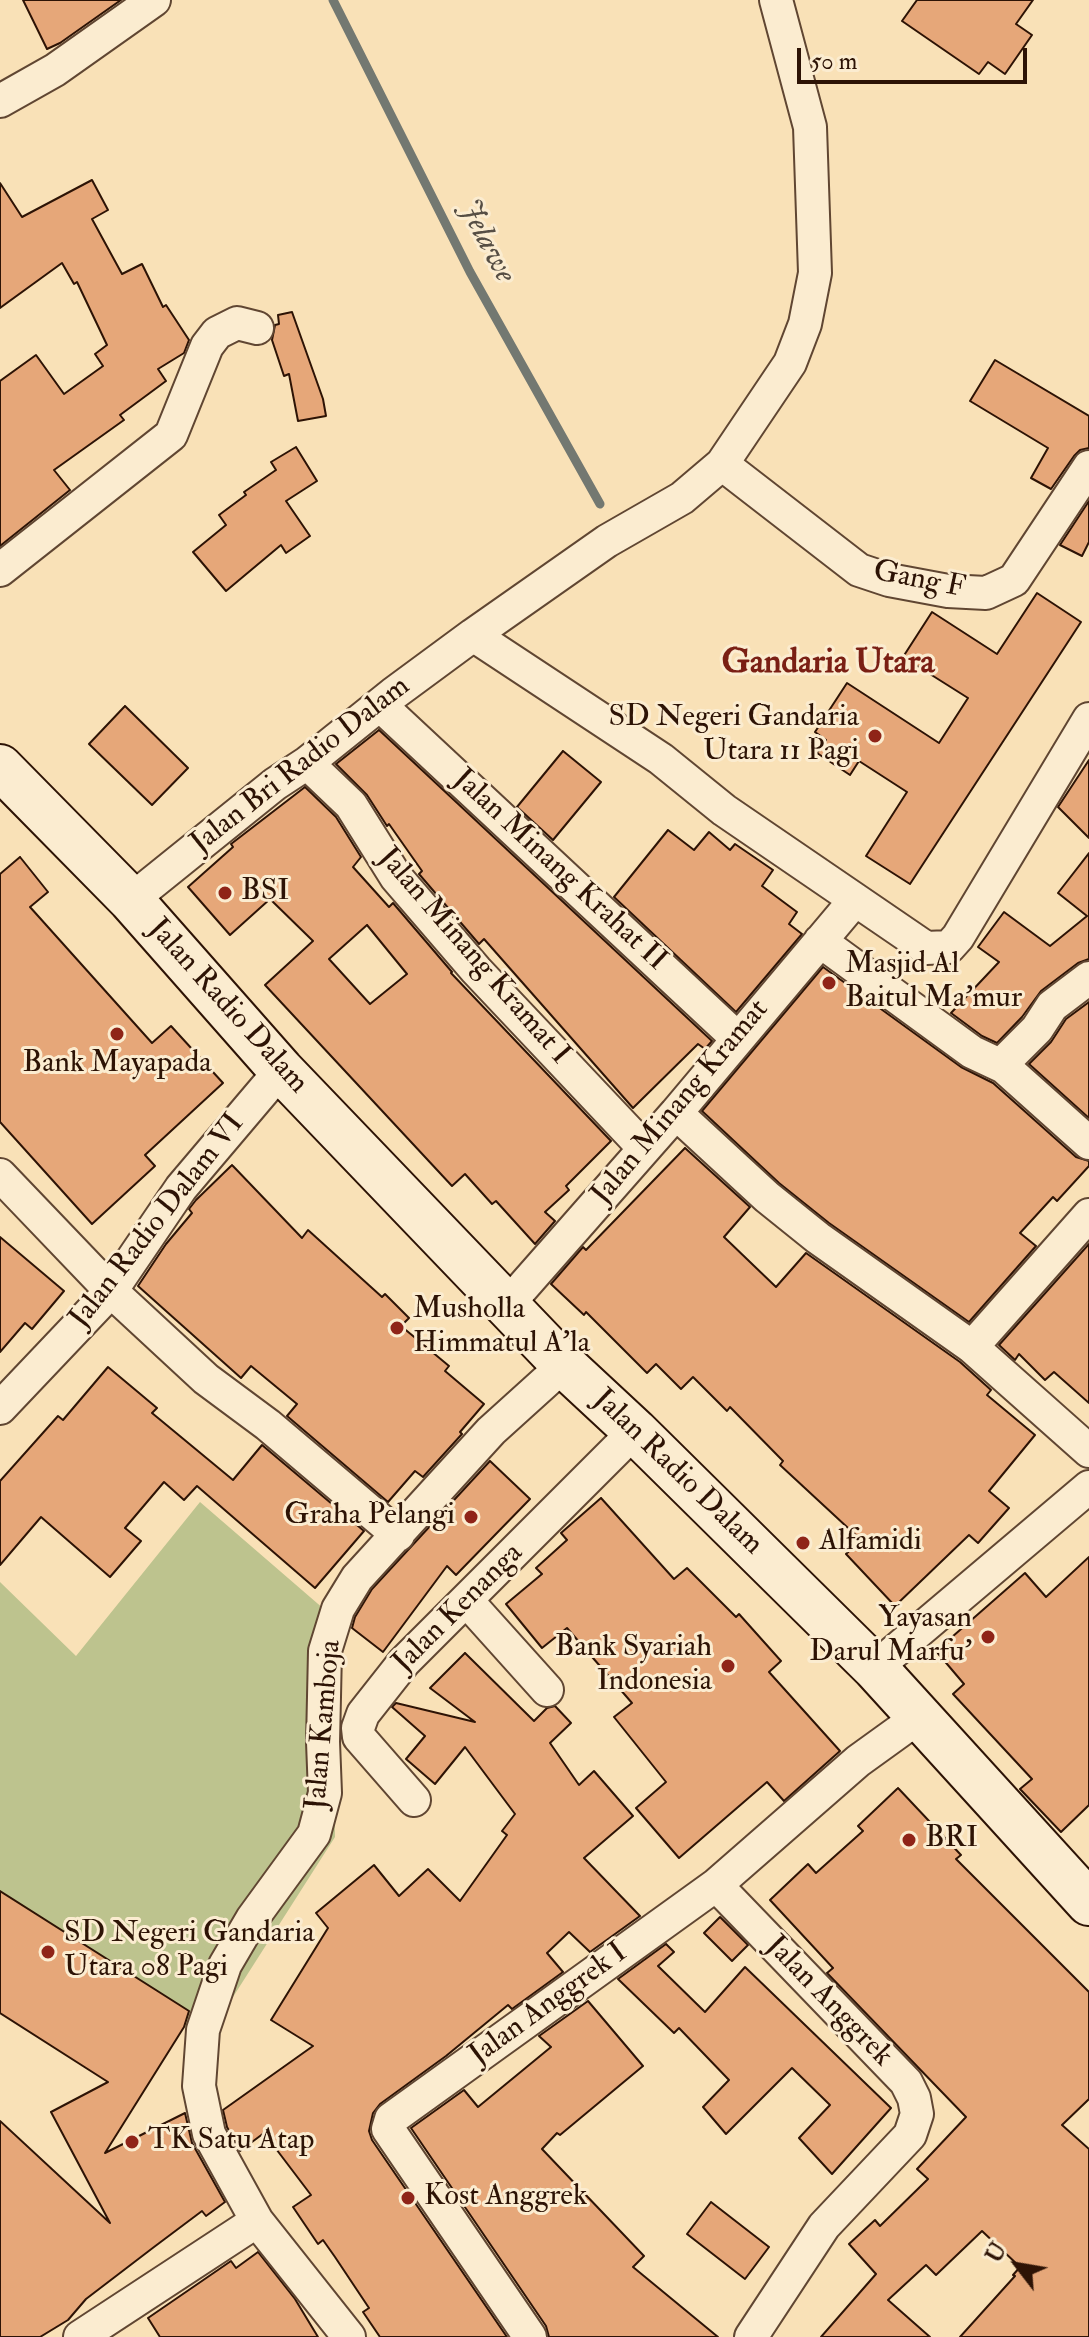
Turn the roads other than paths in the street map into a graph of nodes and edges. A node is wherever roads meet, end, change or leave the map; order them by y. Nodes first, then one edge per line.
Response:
1 (154, 0) edge
2 (776, 0) edge
3 (0, 101) edge
4 (257, 328) dead end
5 (722, 464) junction
6 (1089, 467) edge
7 (0, 570) edge
8 (473, 635) junction
9 (380, 705) junction
10 (1089, 719) edge
11 (307, 763) junction
12 (0, 767) edge
13 (131, 900) junction
14 (855, 900) junction
15 (820, 941) junction
16 (1089, 978) edge
17 (737, 1038) junction
18 (1004, 1067) junction
19 (281, 1070) junction
20 (676, 1113) junction
21 (1089, 1143) edge
22 (644, 1148) junction
23 (0, 1175) edge
24 (1089, 1215) edge
25 (111, 1291) junction
26 (507, 1305) junction
27 (972, 1347) junction
28 (564, 1365) junction
29 (0, 1408) edge
30 (635, 1431) junction
31 (1089, 1451) edge
32 (1089, 1487) edge
33 (398, 1535) junction
34 (467, 1601) junction
35 (875, 1668) junction
36 (547, 1690) dead end
37 (919, 1717) junction
38 (414, 1800) dead end
39 (716, 1885) junction
40 (1089, 1903) edge
41 (257, 2221) junction
42 (86, 2335) edge
43 (349, 2337) edge
44 (530, 2337) edge
45 (751, 2337) edge

1 - 3 street
2 - 5 street, Jalan Bri Radio Dalam
4 - 7 street
5 - 6 street, Gang F
5 - 8 street, Jalan Bri Radio Dalam
8 - 9 street, Jalan Bri Radio Dalam
8 - 14 street
9 - 11 street, Jalan Bri Radio Dalam
9 - 17 street, Jalan Minang Krahat II
10 - 14 street
11 - 13 street, Jalan Bri Radio Dalam
11 - 22 street, Jalan Minang Kramat I
12 - 13 main road, Jalan Radio Dalam
13 - 19 main road, Jalan Radio Dalam
14 - 15 street, Jalan Minang Kramat
15 - 17 street, Jalan Minang Kramat
15 - 18 street
16 - 18 street
17 - 20 street, Jalan Minang Kramat
18 - 21 street
19 - 25 street, Jalan Radio Dalam VI
19 - 26 main road, Jalan Radio Dalam
20 - 22 street, Jalan Minang Kramat
20 - 27 street
22 - 26 street, Jalan Minang Kramat
23 - 25 street
24 - 27 street
25 - 29 street, Jalan Radio Dalam VI
25 - 33 street
26 - 28 main road, Jalan Radio Dalam
27 - 31 street
28 - 30 main road, Jalan Radio Dalam
28 - 33 street, Jalan Kamboja
30 - 34 street, Jalan Kenanga
30 - 35 main road, Jalan Radio Dalam
32 - 35 street
33 - 41 street, Jalan Kamboja
34 - 36 street
34 - 38 street, Jalan Kenanga
35 - 37 main road, Jalan Radio Dalam
37 - 39 street
37 - 40 main road, Jalan Radio Dalam
39 - 44 street, Jalan Anggrek I
39 - 45 street, Jalan Anggrek
41 - 42 street
41 - 43 street, Jalan Kamboja

